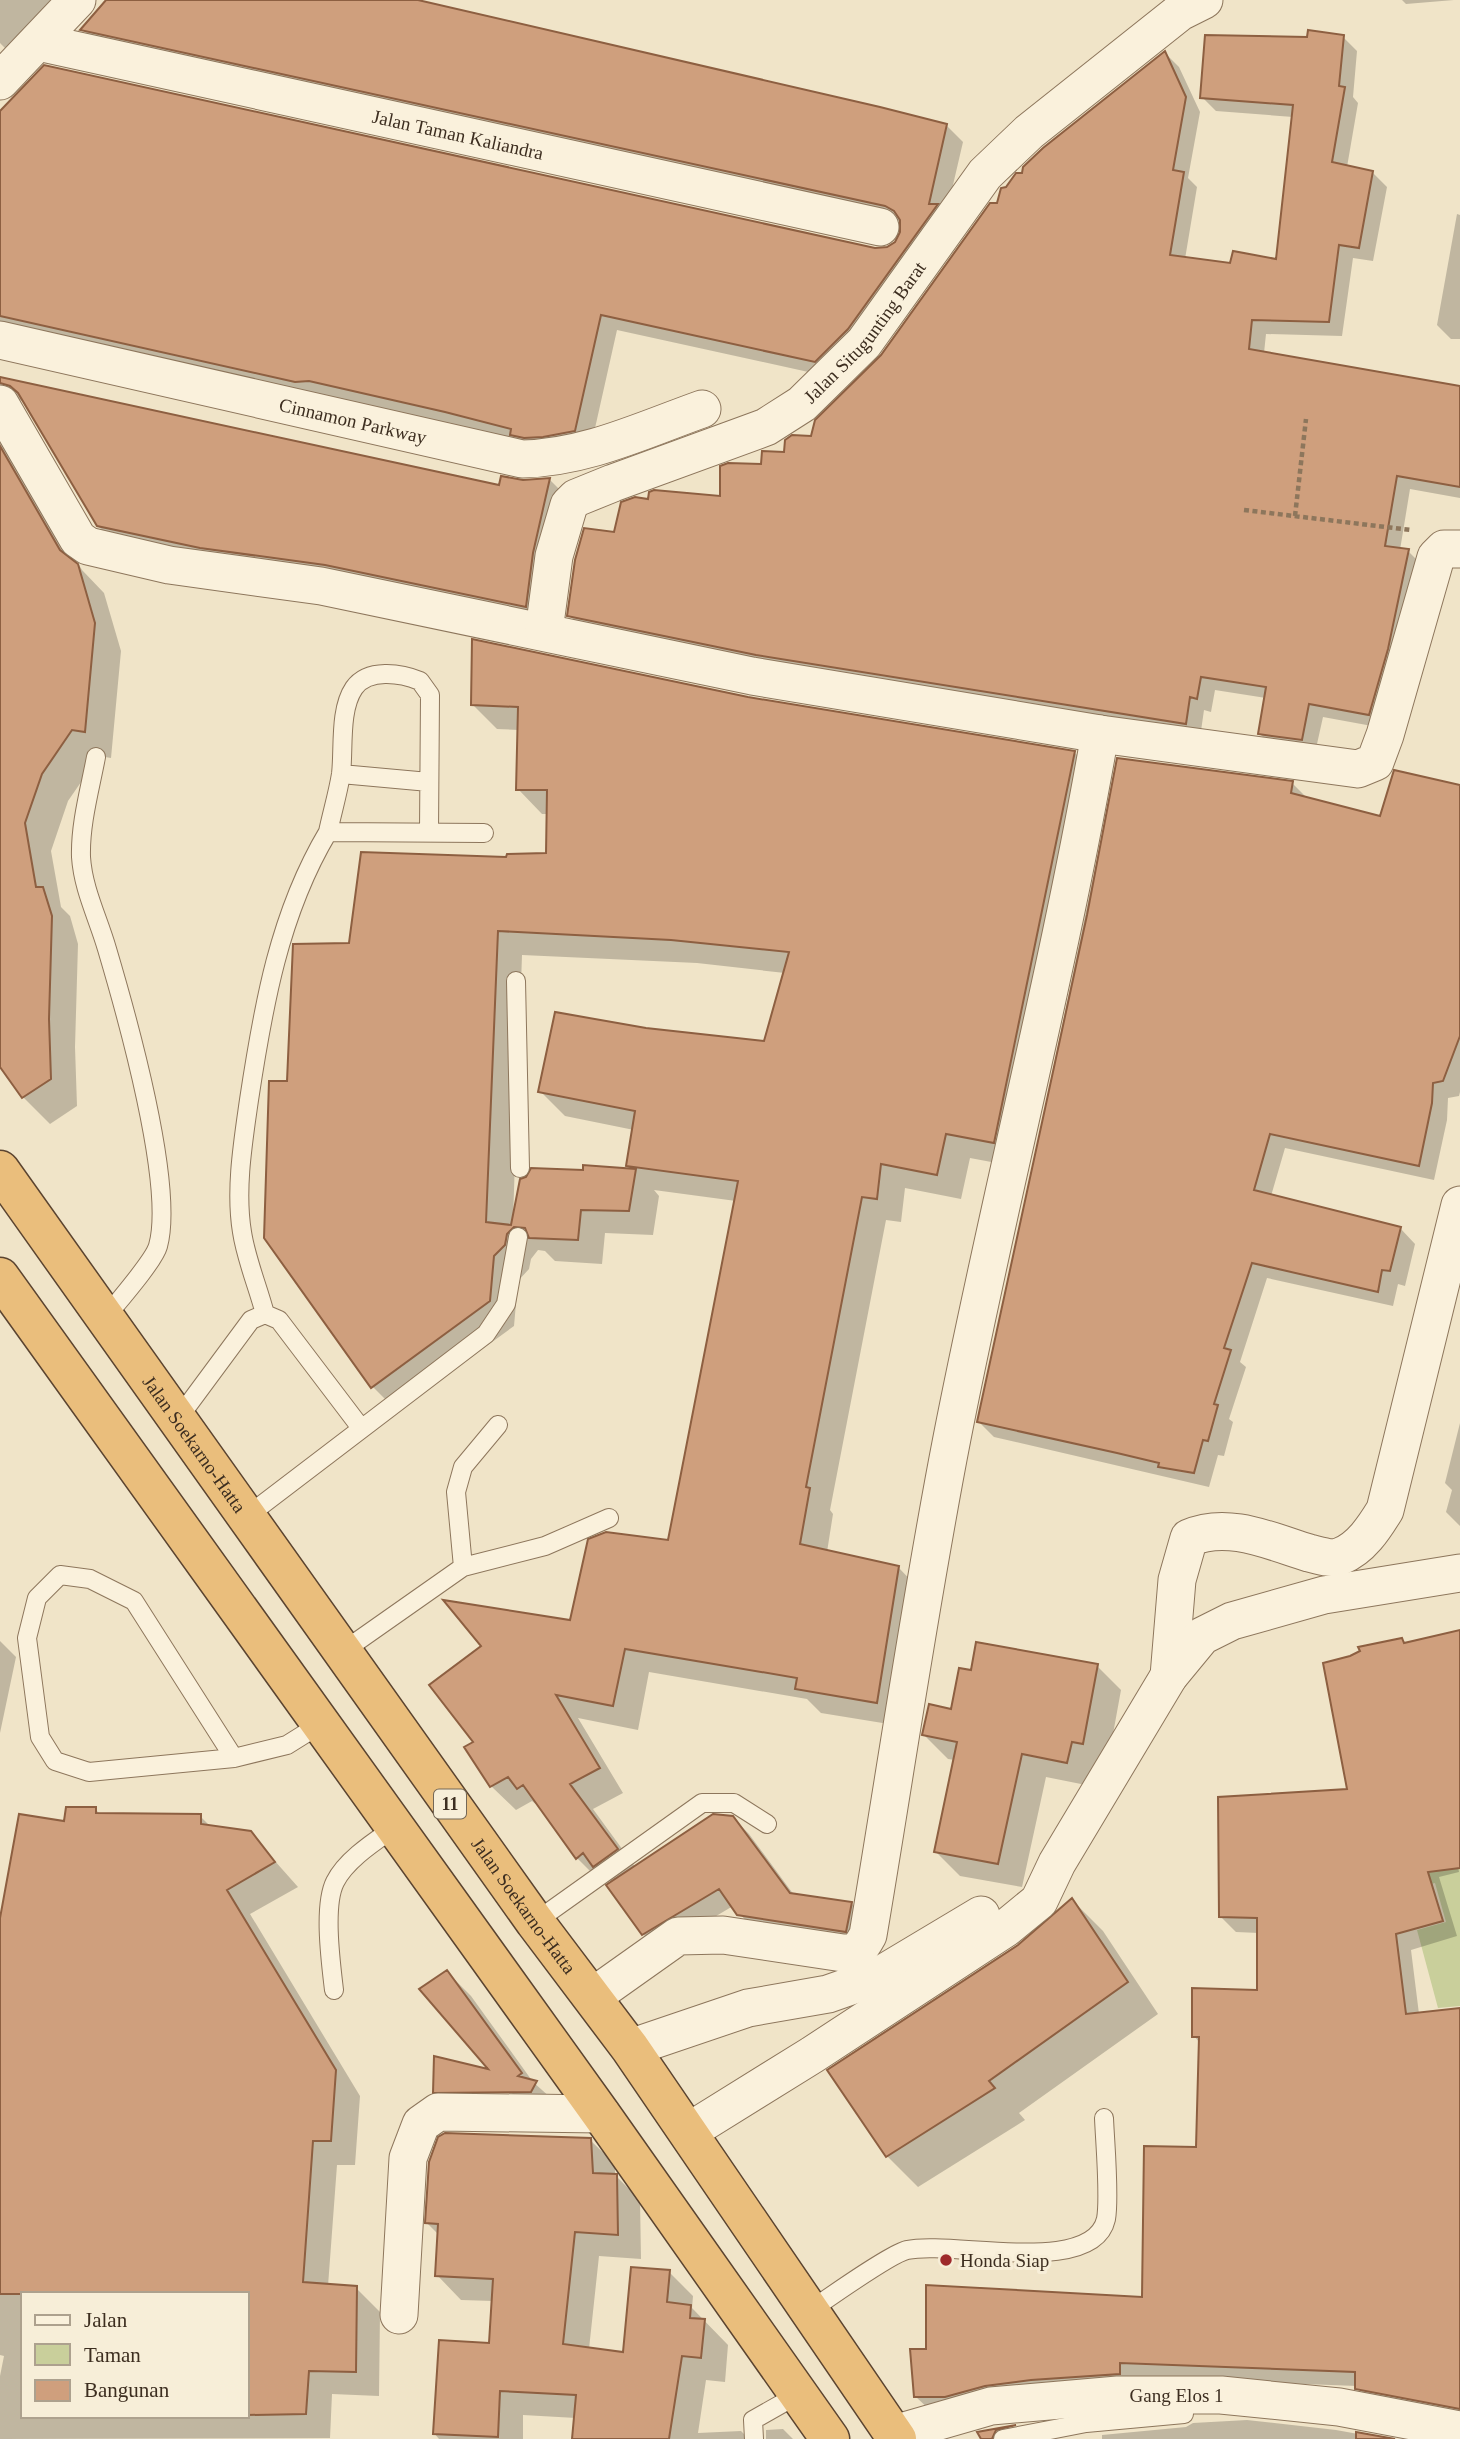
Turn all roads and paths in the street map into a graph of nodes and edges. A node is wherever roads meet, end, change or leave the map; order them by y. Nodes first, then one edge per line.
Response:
1 (77, 0) edge
2 (1204, 0) edge
3 (38, 42) junction
4 (0, 81) edge
5 (880, 227) dead end
6 (0, 340) edge
7 (0, 404) edge
8 (702, 409) dead end
9 (1306, 419) dead end
10 (1244, 510) dead end
11 (1295, 516) junction
12 (1452, 549) edge
13 (544, 631) junction
14 (1100, 734) junction
15 (96, 757) dead end
16 (341, 774) junction
17 (429, 782) junction
18 (328, 832) junction
19 (429, 832) junction
20 (484, 833) dead end
21 (516, 981) dead end
22 (520, 1168) dead end
23 (0, 1170) edge
24 (1460, 1205) edge
25 (519, 1237) dead end
26 (0, 1276) edge
27 (265, 1314) junction
28 (104, 1319) junction
29 (135, 1362) junction
30 (86, 1398) junction
31 (177, 1420) junction
32 (498, 1425) dead end
33 (361, 1428) junction
34 (246, 1517) junction
35 (609, 1518) dead end
36 (463, 1567) junction
37 (1460, 1573) edge
38 (342, 1652) junction
39 (1169, 1676) junction
40 (319, 1725) junction
41 (234, 1758) junction
42 (767, 1824) dead end
43 (394, 1828) junction
44 (1057, 1863) junction
45 (535, 1922) junction
46 (334, 1990) dead end
47 (592, 1997) junction
48 (630, 2048) junction
49 (601, 2115) junction
50 (1104, 2118) dead end
51 (688, 2132) junction
52 (808, 2312) junction
53 (399, 2315) dead end
54 (799, 2394) junction
55 (1184, 2414) dead end
56 (1460, 2430) edge
57 (1030, 2436) edge
58 (895, 2437) edge
59 (754, 2439) edge
60 (830, 2439) edge
61 (1003, 2439) edge

1 - 3 street
2 - 13 street, Jalan Situgunting Barat
3 - 4 street
3 - 5 street, Jalan Taman Kaliandra
6 - 8 street, Cinnamon Parkway
7 - 13 street
9 - 11 path
10 - 11 path
11 - 12 path
12 - 14 street
13 - 14 street
14 - 47 street
15 - 28 lane
16 - 17 lane
16 - 17 lane
16 - 18 lane
17 - 19 lane
18 - 19 lane
18 - 27 lane
19 - 20 lane
21 - 22 lane
23 - 28 highway, Jalan Soekarno-Hatta / 11
24 - 39 street
25 - 33 lane
26 - 30 highway
27 - 31 lane
27 - 33 lane
28 - 29 highway, Jalan Soekarno-Hatta / 11
29 - 30 highway
29 - 31 highway, Jalan Soekarno-Hatta / 11
30 - 40 highway
31 - 34 highway, Jalan Soekarno-Hatta / 11
32 - 36 lane
33 - 34 lane
34 - 38 highway, Jalan Soekarno-Hatta / 11
35 - 36 lane
36 - 38 lane
37 - 39 street
38 - 45 highway, Jalan Soekarno-Hatta / 11
39 - 44 street
40 - 41 lane
40 - 43 highway
41 - 41 lane
42 - 45 lane
43 - 46 lane
43 - 49 highway
44 - 48 street
44 - 51 street
45 - 47 highway, Jalan Soekarno-Hatta / 11
47 - 48 highway, Jalan Soekarno-Hatta / 11
48 - 51 highway, Jalan Soekarno-Hatta / 11
49 - 53 street
49 - 54 highway
50 - 52 lane
51 - 52 highway, Jalan Soekarno-Hatta / 11
52 - 58 highway, Jalan Soekarno-Hatta / 11
54 - 59 lane
54 - 60 highway
55 - 57 lane
56 - 58 street, Gang Elos 1
57 - 61 lane

